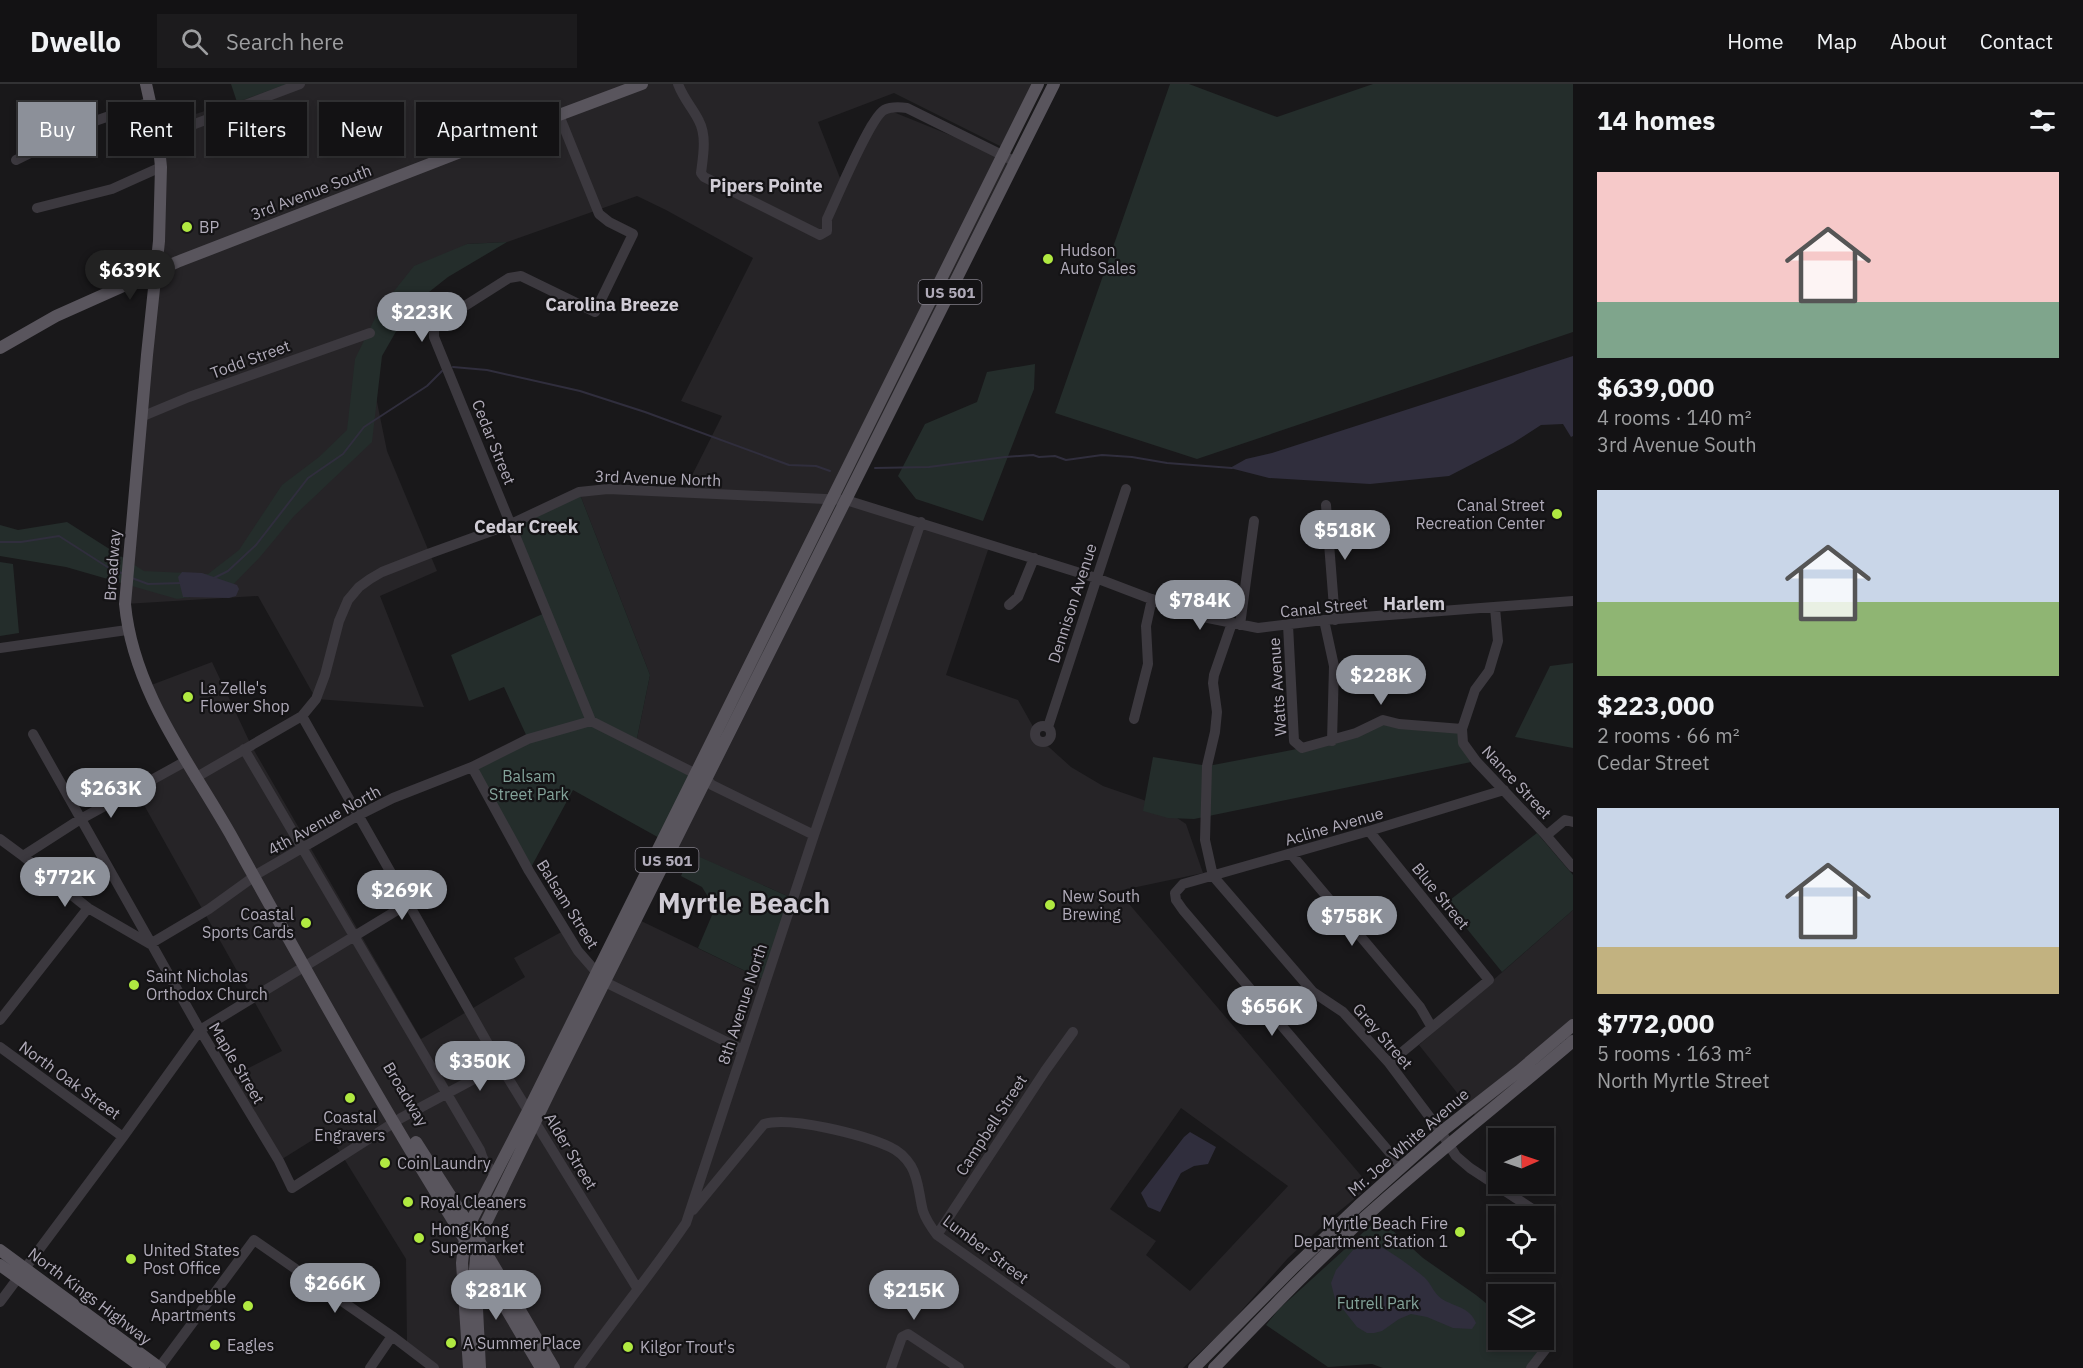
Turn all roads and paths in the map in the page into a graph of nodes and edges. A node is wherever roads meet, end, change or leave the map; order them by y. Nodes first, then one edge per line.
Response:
1 (146, 84) edge
2 (300, 84) edge
3 (642, 84) edge
4 (678, 84) edge
5 (1038, 84) edge
6 (1054, 84) edge
7 (150, 102) edge
8 (559, 115) joint
9 (108, 116) edge
10 (194, 124) edge
11 (160, 156) edge
12 (451, 156) edge
13 (1009, 158) junction
14 (16, 160) dead end
15 (161, 166) junction
16 (37, 208) dead end
17 (156, 273) junction
18 (370, 333) dead end
19 (0, 348) edge
20 (141, 417) junction
21 (1126, 489) dead end
22 (833, 500) junction
23 (846, 500) junction
24 (1326, 505) dead end
25 (1254, 521) dead end
26 (921, 522) junction
27 (511, 524) junction
28 (1034, 558) junction
29 (1096, 578) junction
30 (1152, 599) junction
31 (1573, 601) edge
32 (1009, 605) dead end
33 (1495, 608) junction
34 (1324, 620) junction
35 (1335, 620) junction
36 (1236, 624) junction
37 (1288, 626) junction
38 (127, 630) junction
39 (0, 648) edge
40 (302, 716) junction
41 (1134, 719) dead end
42 (591, 721) junction
43 (1048, 727) dead end
44 (1462, 729) junction
45 (33, 734) dead end
46 (1332, 741) junction
47 (244, 749) junction
48 (186, 761) junction
49 (472, 767) junction
50 (701, 776) junction
51 (195, 778) junction
52 (1504, 790) junction
53 (359, 814) junction
54 (80, 820) junction
55 (1573, 822) edge
56 (1369, 831) junction
57 (814, 834) junction
58 (1546, 835) junction
59 (0, 840) edge
60 (302, 848) junction
61 (1291, 854) junction
62 (23, 856) junction
63 (1573, 867) edge
64 (256, 875) junction
65 (1214, 876) junction
66 (409, 903) junction
67 (88, 908) junction
68 (354, 937) junction
69 (150, 944) junction
70 (308, 965) junction
71 (601, 978) junction
72 (0, 1020) edge
73 (1573, 1025) edge
74 (1431, 1026) junction
75 (200, 1030) junction
76 (1073, 1032) dead end
77 (1573, 1041) edge
78 (0, 1047) edge
79 (743, 1050) junction
80 (1389, 1063) junction
81 (500, 1065) junction
82 (446, 1094) junction
83 (529, 1109) junction
84 (398, 1120) junction
85 (536, 1121) junction
86 (1441, 1132) junction
87 (123, 1137) junction
88 (1449, 1144) junction
89 (1402, 1167) junction
90 (496, 1174) junction
91 (1526, 1206) edge
92 (689, 1215) junction
93 (469, 1225) junction
94 (937, 1235) junction
95 (478, 1239) junction
96 (465, 1240) junction
97 (0, 1250) edge
98 (477, 1258) junction
99 (0, 1264) edge
100 (21, 1273) junction
101 (637, 1288) junction
102 (0, 1302) edge
103 (392, 1336) junction
104 (1545, 1350) edge
105 (143, 1368) edge
106 (159, 1368) edge
107 (370, 1368) edge
108 (434, 1368) edge
109 (469, 1368) edge
110 (480, 1368) edge
111 (541, 1368) edge
112 (554, 1368) edge
113 (579, 1368) edge
114 (891, 1368) edge
115 (959, 1368) edge
116 (1125, 1368) edge
117 (1194, 1368) edge
118 (1214, 1368) edge
119 (1531, 1368) edge

1 - 7 main road, Broadway
2 - 10 street
3 - 8 main road, 3rd Avenue South
4 - 13 street
5 - 13 main road, US 501
6 - 13 main road, US 501
8 - 27 street, Cedar Street
9 - 14 street
11 - 15 main road, Broadway
12 - 17 main road, 3rd Avenue South
13 - 22 main road, US 501
13 - 23 main road, US 501
15 - 16 street
15 - 17 main road, Broadway
17 - 19 main road, 3rd Avenue South
17 - 20 main road, Broadway
18 - 20 street, Todd Street
20 - 38 main road, Broadway
21 - 29 street, Dennison Avenue
22 - 23 street, 3rd Avenue North
22 - 27 street, 3rd Avenue North
22 - 50 main road, US 501
23 - 26 street, Canal Street
23 - 50 main road, US 501
24 - 35 street
25 - 36 street
26 - 28 street, Canal Street
26 - 57 street, 8th Avenue North
27 - 40 street, 3rd Avenue North
27 - 42 street, Cedar Street
28 - 29 street, Canal Street
28 - 32 street
29 - 30 street, Canal Street
29 - 43 street, Dennison Avenue
30 - 36 street, Canal Street
30 - 41 street
31 - 33 street, Canal Street
33 - 35 street, Canal Street
33 - 44 street
34 - 35 street, Canal Street
34 - 37 street, Canal Street
34 - 46 street
36 - 37 street, Canal Street
36 - 65 street
37 - 46 street, Watts Avenue
38 - 39 street
38 - 48 main road, Broadway
40 - 47 street, 3rd Avenue North
40 - 53 street, Alder Street
42 - 49 street, 4th Avenue North
42 - 50 street
44 - 46 street
44 - 52 street, Nance Street
45 - 54 street, Maple Street
47 - 51 street, 3rd Avenue North
47 - 60 street
48 - 51 main road, Broadway
48 - 54 street
49 - 53 street, 4th Avenue North
49 - 71 street, Balsam Street
50 - 57 street
50 - 71 main road, US 501
51 - 64 main road, Broadway
52 - 56 street, Acline Avenue
52 - 58 street, Nance Street
53 - 60 street, 4th Avenue North
53 - 66 street, Alder Street
54 - 62 street
54 - 69 street, Maple Street
55 - 58 street
56 - 61 street, Acline Avenue
56 - 74 street, Blue Street
57 - 79 street, 8th Avenue North
58 - 63 street, Nance Street
59 - 62 street
60 - 64 street, 4th Avenue North
60 - 68 street
61 - 65 street, Acline Avenue
61 - 74 street
62 - 67 street
64 - 69 street, 4th Avenue North
64 - 70 main road, Broadway
65 - 80 street, Grey Street
65 - 89 street, Acline Avenue
66 - 68 street
66 - 81 street, Alder Street
67 - 69 street
67 - 72 street
68 - 70 street
68 - 82 street
69 - 75 street, Maple Street
70 - 75 street
70 - 84 main road, Broadway
71 - 79 street, Balsam Street
71 - 83 main road, US 501
71 - 85 main road, US 501
73 - 86 main road, Mr. Joe White Avenue
74 - 80 street
75 - 84 street, Maple Street
75 - 87 street
76 - 94 street, Campbell Street
77 - 88 main road, Mr. Joe White Avenue
78 - 87 street, North Oak Street
79 - 92 street, 8th Avenue North
80 - 86 street, Grey Street
81 - 82 street
81 - 83 street, Alder Street
82 - 84 street
82 - 90 street
83 - 85 street, Alder Street
83 - 90 main road, US 501
84 - 93 main road, Broadway
84 - 96 main road, Broadway
85 - 95 main road, US 501
85 - 101 street, Alder Street
86 - 88 street, Grey Street
86 - 89 main road, Mr. Joe White Avenue
87 - 100 street
88 - 91 street, Grey Street
88 - 118 main road, Mr. Joe White Avenue
89 - 117 main road, Mr. Joe White Avenue
90 - 93 main road, US 501
92 - 94 street, Lumber Street
92 - 101 street, 8th Avenue North
93 - 95 main road, Broadway
93 - 96 main road, US 501
94 - 116 street, Lumber Street
95 - 98 main road, US 501
95 - 112 main road, Broadway
96 - 98 main road, Broadway
96 - 109 main road, US 501
97 - 100 main road, North Kings Highway
98 - 110 main road, US 501
98 - 111 main road, Broadway
99 - 100 main road, North Kings Highway
100 - 102 street
100 - 105 main road, North Kings Highway
100 - 106 main road, North Kings Highway
101 - 113 street, 8th Avenue North
103 - 106 street
103 - 107 street
103 - 108 street
104 - 119 street
114 - 115 street

